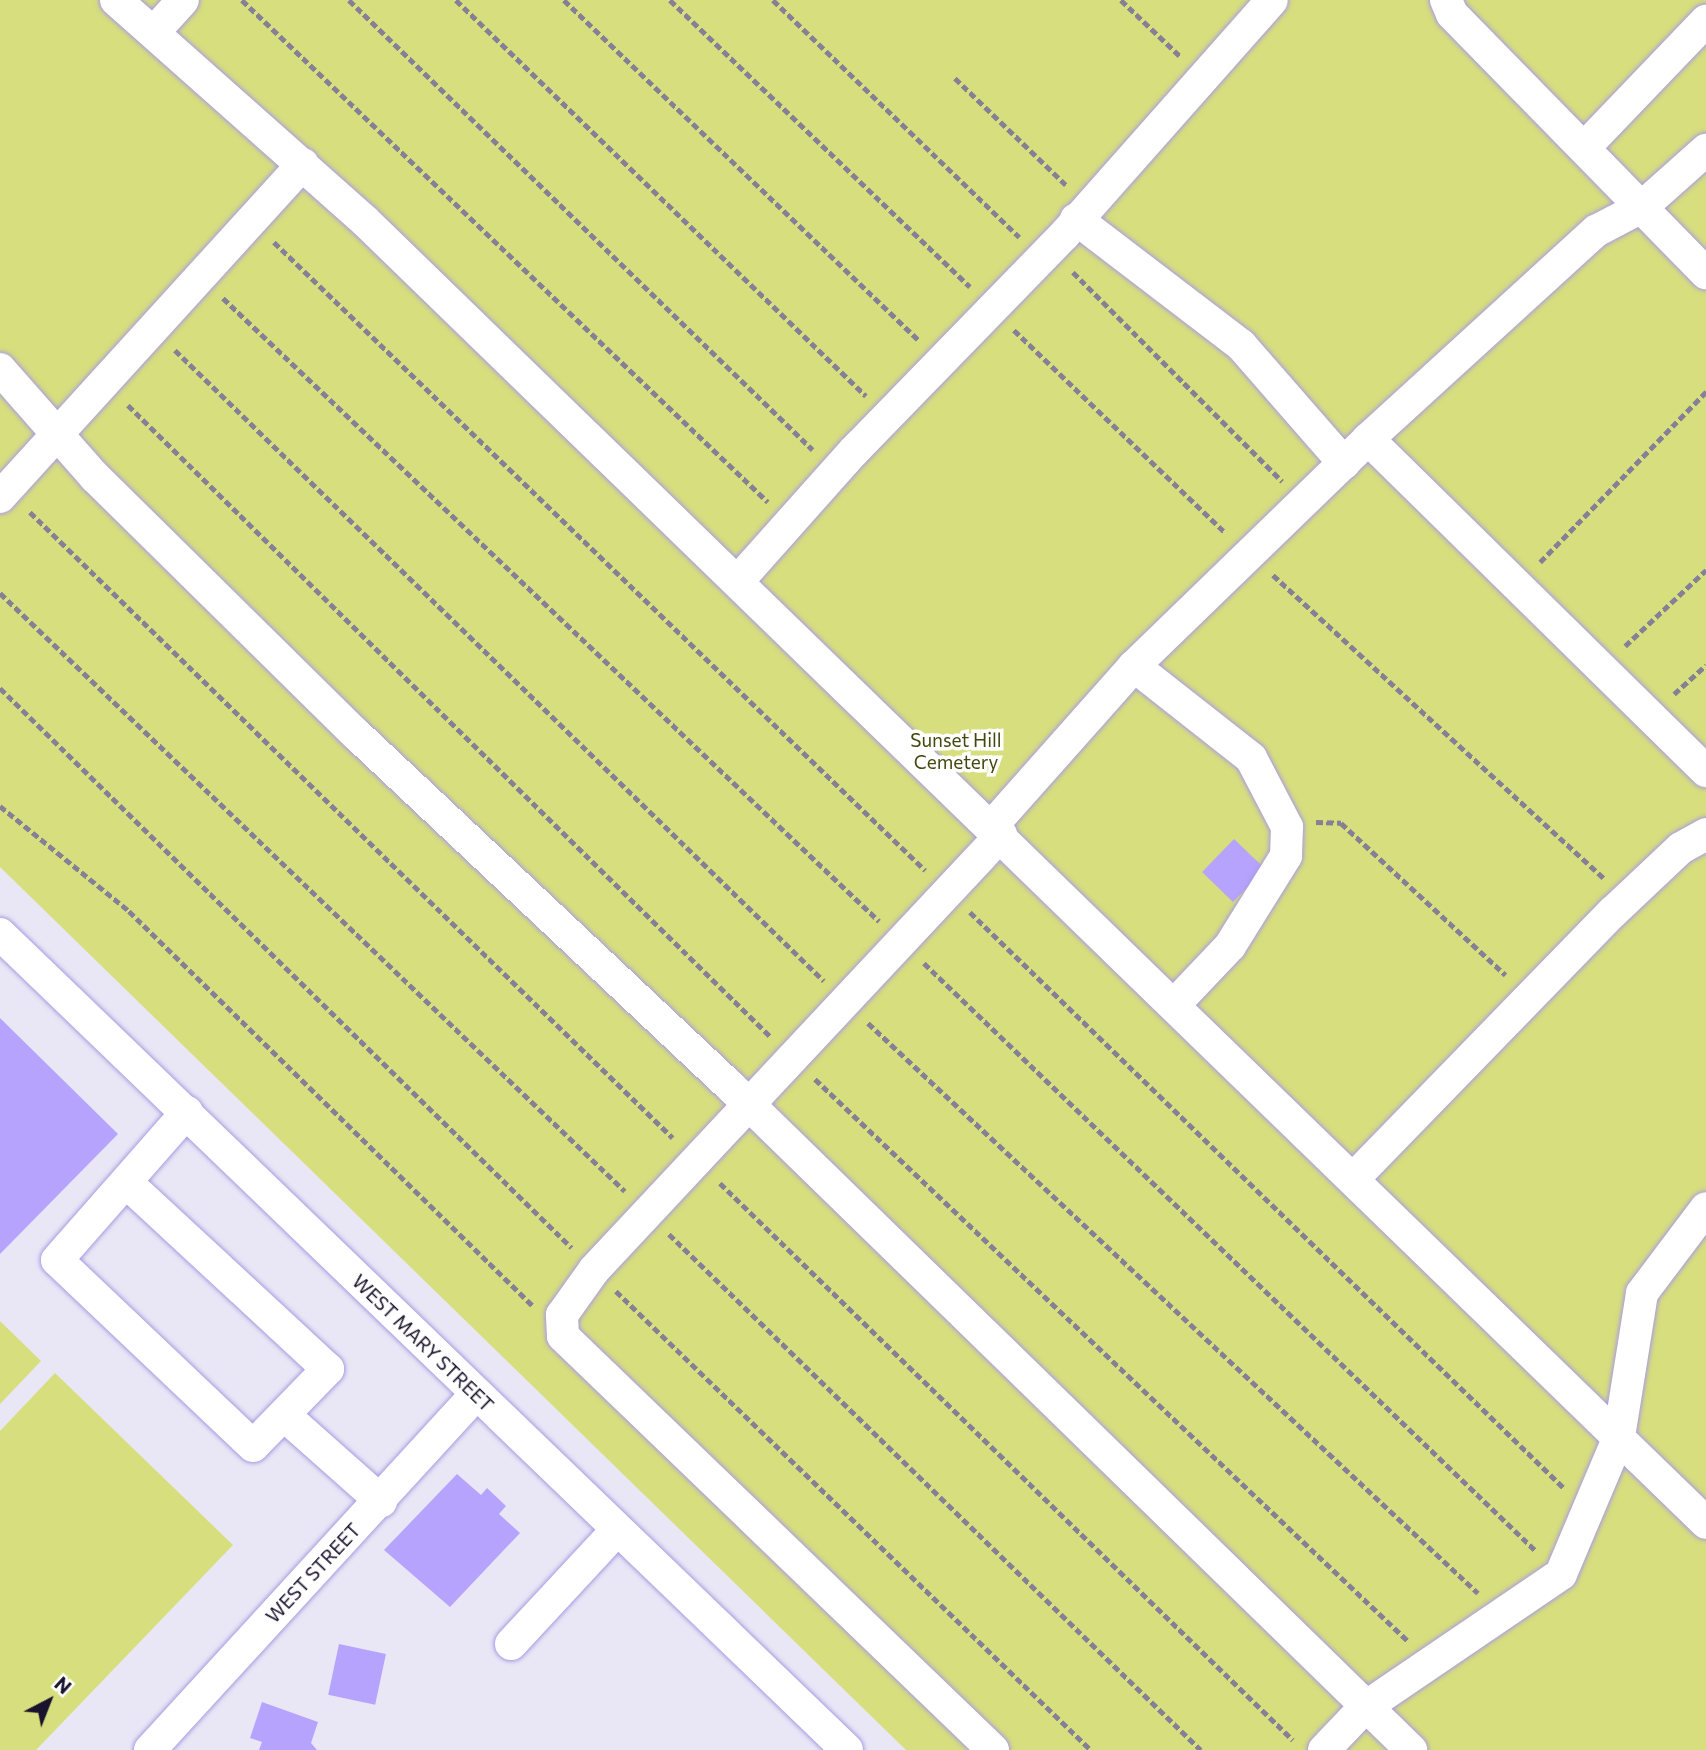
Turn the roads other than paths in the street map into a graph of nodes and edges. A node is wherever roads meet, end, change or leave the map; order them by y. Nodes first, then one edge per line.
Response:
1 (116, 0) edge
2 (183, 0) edge
3 (1272, 0) edge
4 (1446, 0) edge
5 (1706, 21) edge
6 (154, 33) junction
7 (1585, 147) junction
8 (1706, 150) edge
9 (303, 164) junction
10 (1642, 206) junction
11 (1082, 212) junction
12 (1706, 273) edge
13 (0, 369) edge
14 (58, 428) junction
15 (1368, 439) junction
16 (1343, 463) junction
17 (3, 493) edge
18 (738, 581) junction
19 (1134, 666) junction
20 (1706, 771) edge
21 (996, 831) junction
22 (1706, 834) edge
23 (0, 934) edge
24 (1175, 1004) junction
25 (749, 1105) junction
26 (187, 1112) junction
27 (1355, 1177) junction
28 (127, 1183) junction
29 (1706, 1208) edge
30 (475, 1395) junction
31 (284, 1415) junction
32 (1619, 1437) junction
33 (381, 1501) junction
34 (1706, 1523) edge
35 (617, 1530) junction
36 (511, 1644) dead end
37 (1364, 1708) junction
38 (164, 1744) edge
39 (847, 1750) edge
40 (993, 1750) edge
41 (1324, 1750) edge
42 (1411, 1750) edge

1 - 6 street
2 - 6 street
3 - 11 street
4 - 7 street
5 - 7 street
6 - 9 street
7 - 10 street
8 - 10 street
9 - 14 street
9 - 18 street
10 - 12 street
10 - 15 street
11 - 16 street
11 - 18 street
13 - 14 street
14 - 17 street
14 - 25 street
15 - 16 street
15 - 20 street
16 - 19 street
18 - 21 street
19 - 21 street
19 - 24 street
21 - 24 street
21 - 25 street
22 - 27 street
23 - 26 street, WEST MARY STREET
24 - 27 street
25 - 37 street
25 - 40 street
26 - 28 street
26 - 30 street, WEST MARY STREET
27 - 32 street
28 - 31 street
28 - 31 street
29 - 32 street
30 - 33 street, WEST STREET
30 - 35 street, WEST MARY STREET
31 - 33 street
32 - 34 street
32 - 37 street
33 - 38 street, WEST STREET
35 - 36 street
35 - 39 street, WEST MARY STREET
37 - 41 street
37 - 42 street

